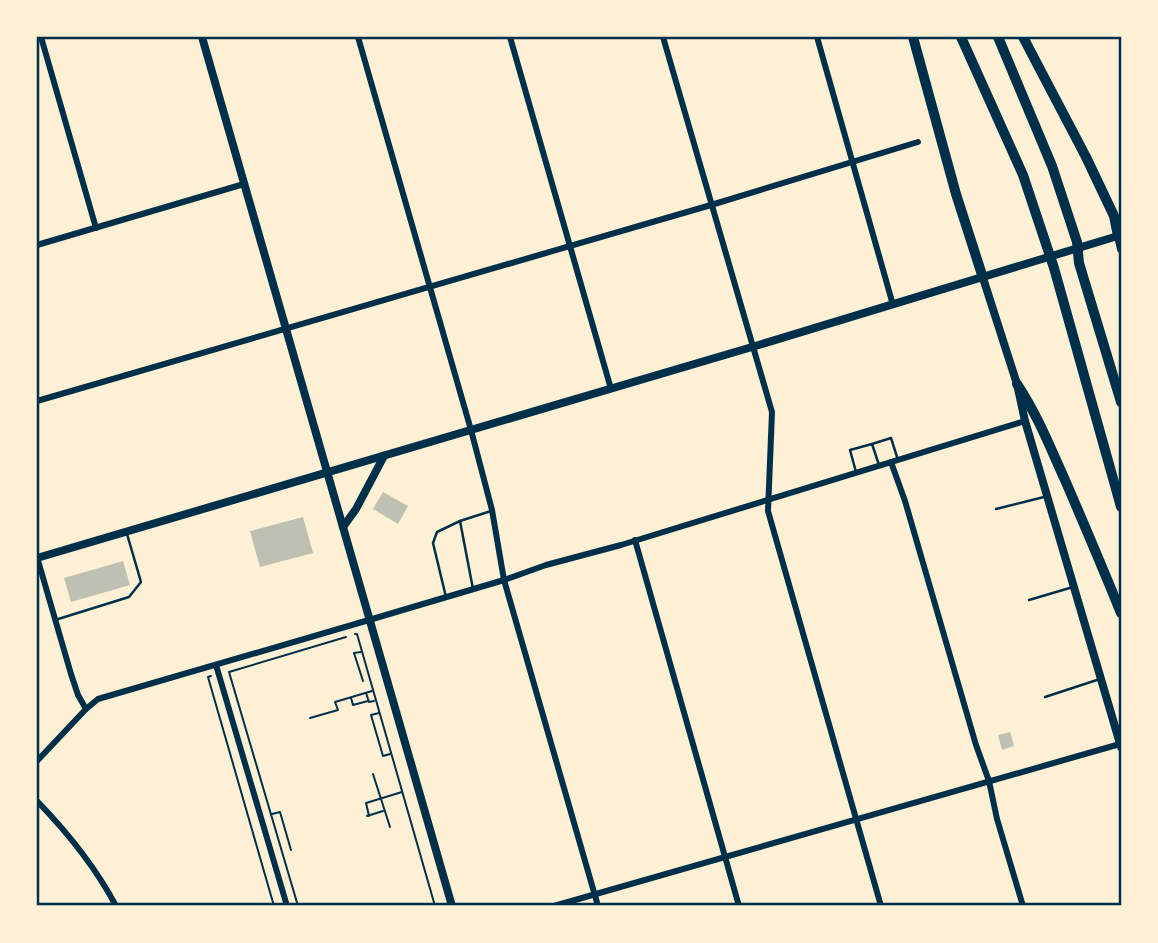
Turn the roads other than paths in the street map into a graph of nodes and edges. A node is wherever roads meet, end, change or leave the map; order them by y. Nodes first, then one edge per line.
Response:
1 (41, 37) edge
2 (202, 37) edge
3 (358, 37) edge
4 (510, 37) edge
5 (663, 37) edge
6 (817, 37) edge
7 (913, 37) edge
8 (961, 37) edge
9 (998, 37) edge
10 (1023, 37) edge
11 (918, 142) dead end
12 (851, 162) junction
13 (244, 184) junction
14 (711, 205) junction
15 (96, 228) junction
16 (1120, 235) edge
17 (37, 245) edge
18 (570, 245) junction
19 (1121, 249) edge
20 (983, 278) junction
21 (430, 286) junction
22 (893, 305) junction
23 (286, 328) junction
24 (752, 347) junction
25 (1017, 384) junction
26 (611, 389) junction
27 (37, 401) edge
28 (1121, 402) edge
29 (1025, 421) junction
30 (471, 430) junction
31 (872, 444) junction
32 (384, 456) junction
33 (895, 461) junction
34 (879, 466) junction
35 (327, 472) junction
36 (856, 472) junction
37 (1047, 496) junction
38 (767, 499) junction
39 (1121, 507) edge
40 (996, 509) dead end
41 (492, 510) junction
42 (460, 521) junction
43 (343, 527) junction
44 (126, 532) junction
45 (635, 540) junction
46 (37, 558) edge
47 (503, 580) junction
48 (1073, 587) junction
49 (472, 589) junction
50 (446, 597) junction
51 (1029, 600) dead end
52 (1121, 613) edge
53 (55, 620) junction
54 (369, 620) junction
55 (216, 666) junction
56 (1100, 680) junction
57 (1045, 697) dead end
58 (86, 709) junction
59 (1121, 746) edge
60 (37, 761) edge
61 (989, 782) junction
62 (37, 801) edge
63 (856, 820) junction
64 (725, 857) junction
65 (594, 895) junction
66 (116, 906) edge
67 (287, 906) edge
68 (452, 906) edge
69 (554, 906) edge
70 (598, 906) edge
71 (739, 906) edge
72 (881, 906) edge
73 (1023, 906) edge

1 - 15 street
2 - 13 main road
3 - 21 street
4 - 18 street
5 - 14 street
6 - 12 street
7 - 20 highway
8 - 39 highway
9 - 28 highway
10 - 16 highway
11 - 12 street
12 - 14 street
12 - 22 street
13 - 15 street
13 - 23 main road
14 - 18 street
14 - 24 street
15 - 17 street
16 - 19 main road
16 - 20 main road
18 - 21 street
18 - 26 street
20 - 22 main road
20 - 25 main road
21 - 23 street
21 - 30 street
22 - 24 main road
23 - 27 street
23 - 35 main road
24 - 26 main road
24 - 38 street
25 - 29 main road
25 - 52 highway
26 - 30 main road
29 - 33 street
29 - 37 main road
30 - 32 main road
30 - 41 street
31 - 33 lane
31 - 34 lane
31 - 36 lane
32 - 35 main road
32 - 43 main road
33 - 34 street
33 - 61 street
34 - 36 street
35 - 43 main road
35 - 44 main road
36 - 38 street
37 - 40 lane
37 - 48 main road
38 - 45 street
38 - 63 street
41 - 42 lane
41 - 47 street
42 - 49 lane
42 - 50 lane
43 - 54 main road
44 - 46 main road
44 - 53 lane
45 - 47 street
45 - 64 street
46 - 53 street
47 - 49 street
47 - 65 street
48 - 51 lane
48 - 56 main road
49 - 50 street
50 - 54 street
53 - 58 street
54 - 55 street
54 - 68 main road
55 - 58 street
55 - 67 street
56 - 57 lane
56 - 59 main road
58 - 60 street
59 - 61 street
61 - 63 street
61 - 73 street
62 - 66 street
63 - 64 street
63 - 72 street
64 - 65 street
64 - 71 street
65 - 69 street
65 - 70 street

